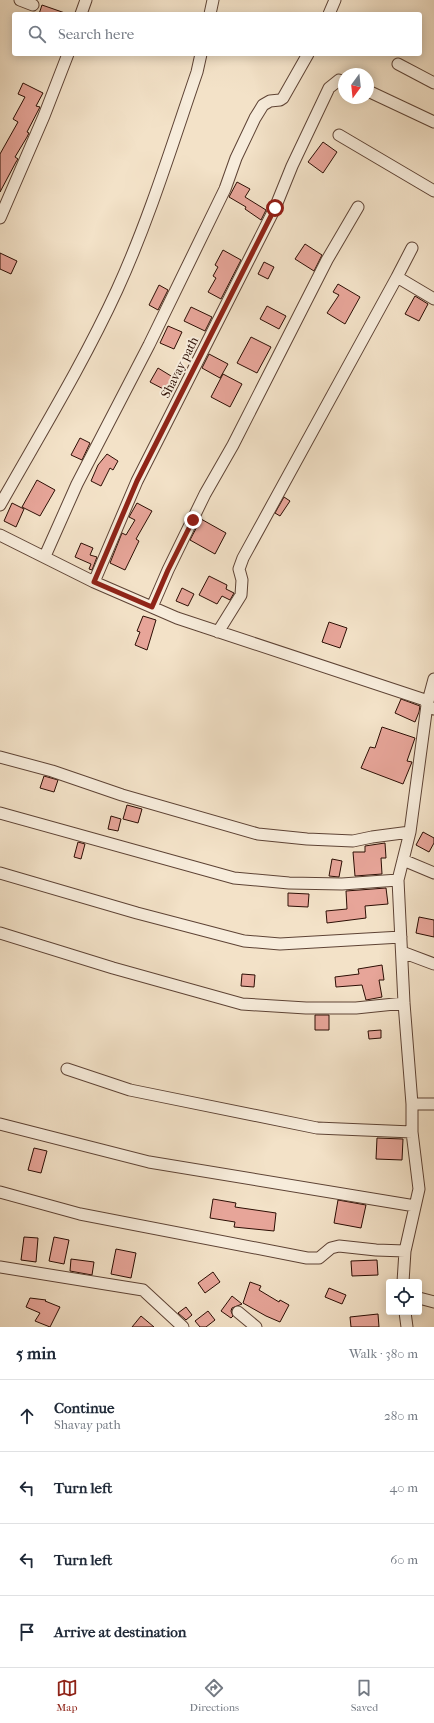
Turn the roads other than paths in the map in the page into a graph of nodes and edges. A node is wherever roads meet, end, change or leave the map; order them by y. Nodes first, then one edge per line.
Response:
1 (20, 0) edge
2 (86, 0) edge
3 (213, 0) edge
4 (335, 0) edge
5 (33, 6) dead end
6 (82, 12) edge
7 (210, 12) edge
8 (330, 12) edge
9 (67, 56) edge
10 (201, 56) edge
11 (307, 56) edge
12 (398, 64) dead end
13 (338, 81) edge
14 (434, 83) edge
15 (374, 94) edge
16 (434, 122) edge
17 (339, 135) dead end
18 (434, 191) edge
19 (358, 207) dead end
20 (0, 218) edge
21 (412, 248) dead end
22 (397, 277) junction
23 (434, 299) edge
24 (0, 505) edge
25 (0, 535) edge
26 (45, 556) junction
27 (94, 582) junction
28 (152, 607) junction
29 (218, 632) junction
30 (434, 679) edge
31 (430, 707) edge
32 (0, 757) edge
33 (0, 813) edge
34 (410, 832) junction
35 (403, 860) junction
36 (0, 873) edge
37 (434, 873) edge
38 (398, 880) junction
39 (0, 933) edge
40 (401, 937) junction
41 (402, 952) junction
42 (434, 964) edge
43 (404, 1003) junction
44 (67, 1069) dead end
45 (412, 1104) junction
46 (434, 1104) edge
47 (0, 1124) edge
48 (412, 1132) junction
49 (0, 1192) edge
50 (415, 1206) junction
51 (406, 1251) junction
52 (0, 1267) edge
53 (403, 1279) edge
54 (422, 1299) edge
55 (434, 1302) edge
56 (238, 1312) dead end
57 (405, 1315) edge
58 (183, 1327) edge
59 (256, 1327) edge
60 (407, 1327) edge

1 - 5 street
2 - 6 street
3 - 7 street
4 - 8 street
9 - 20 street
10 - 24 street
11 - 26 street
12 - 14 street
13 - 27 street, Shavay path
15 - 16 street
17 - 18 street
19 - 28 street
21 - 22 street
22 - 23 street
22 - 29 street
25 - 26 street
26 - 27 street
27 - 28 street
28 - 29 street
29 - 31 street
30 - 31 street
31 - 34 street
32 - 34 street
33 - 38 street
34 - 35 street
35 - 37 street
35 - 38 street
36 - 40 street
38 - 40 street
39 - 43 street
40 - 41 street
41 - 42 street
41 - 43 street
43 - 45 street
44 - 48 street
45 - 46 street
45 - 48 street
47 - 50 street
48 - 50 street
49 - 51 street
50 - 51 street
51 - 53 street
52 - 58 street
54 - 55 street
56 - 59 street
57 - 60 street

